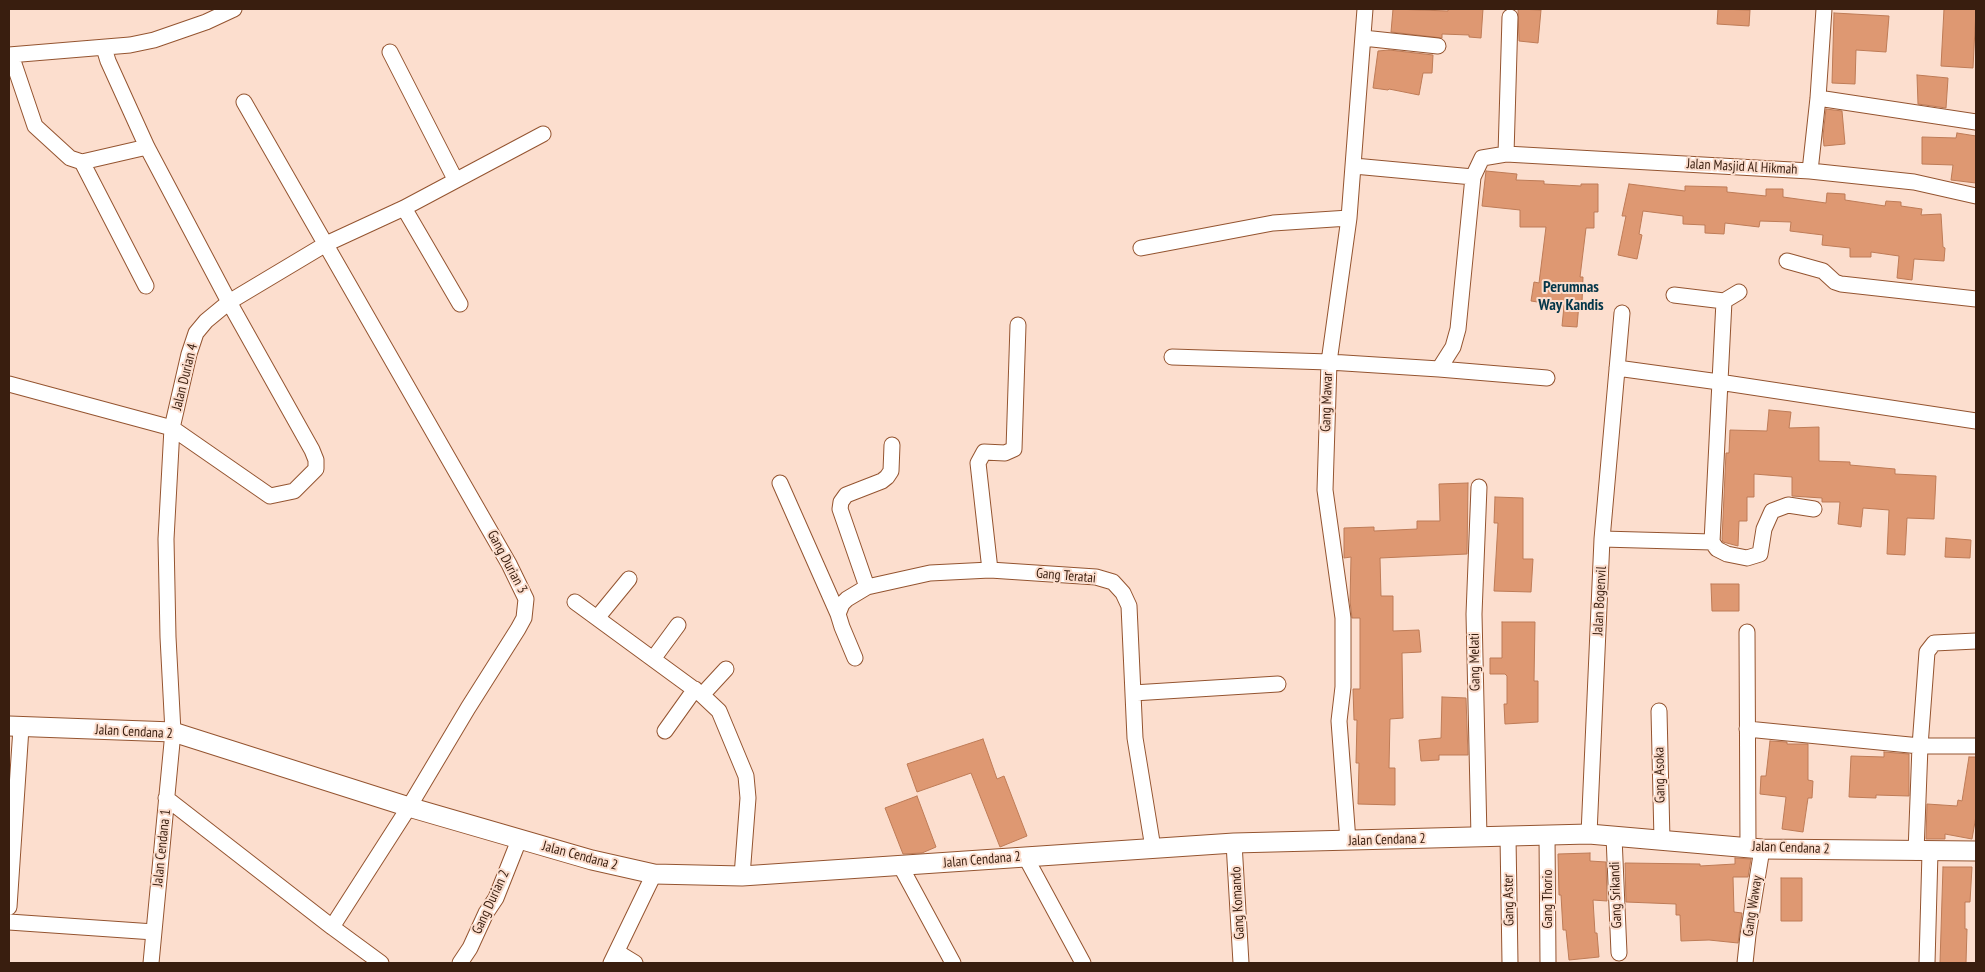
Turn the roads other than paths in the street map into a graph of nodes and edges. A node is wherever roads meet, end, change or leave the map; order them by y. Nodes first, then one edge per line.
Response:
1 (234, 9) edge
2 (1365, 9) edge
3 (1824, 9) edge
4 (1510, 17) dead end
5 (1363, 38) junction
6 (1438, 46) dead end
7 (104, 48) junction
8 (390, 52) dead end
9 (10, 55) edge
10 (1818, 98) junction
11 (244, 102) dead end
12 (1976, 122) edge
13 (543, 134) dead end
14 (147, 147) junction
15 (1506, 154) junction
16 (82, 162) junction
17 (1354, 166) junction
18 (1810, 171) junction
19 (1473, 177) junction
20 (455, 179) junction
21 (1976, 196) edge
22 (404, 208) junction
23 (1349, 218) junction
24 (326, 244) junction
25 (1141, 248) dead end
26 (1787, 261) dead end
27 (146, 286) dead end
28 (1739, 292) dead end
29 (1674, 295) dead end
30 (1976, 299) edge
31 (1724, 301) junction
32 (229, 302) junction
33 (460, 304) dead end
34 (1622, 313) dead end
35 (1018, 325) dead end
36 (1172, 357) dead end
37 (1329, 362) junction
38 (1617, 368) junction
39 (1440, 369) junction
40 (1547, 378) dead end
41 (1719, 382) junction
42 (9, 384) edge
43 (1976, 421) edge
44 (172, 428) junction
45 (892, 445) dead end
46 (780, 483) dead end
47 (1479, 487) dead end
48 (1814, 509) dead end
49 (1602, 539) junction
50 (1712, 542) junction
51 (990, 570) junction
52 (630, 579) dead end
53 (867, 587) junction
54 (575, 602) dead end
55 (838, 614) junction
56 (597, 618) junction
57 (678, 625) dead end
58 (1747, 632) dead end
59 (1976, 641) edge
60 (855, 658) dead end
61 (653, 659) junction
62 (726, 669) dead end
63 (1278, 684) dead end
64 (698, 692) junction
65 (1133, 694) junction
66 (1659, 711) dead end
67 (15, 727) edge
68 (1747, 729) junction
69 (665, 731) dead end
70 (173, 732) junction
71 (1920, 746) junction
72 (1976, 746) edge
73 (166, 798) junction
74 (409, 807) junction
75 (1588, 834) junction
76 (1547, 835) junction
77 (1480, 837) junction
78 (1508, 837) junction
79 (1614, 837) junction
80 (519, 840) junction
81 (1662, 840) junction
82 (1348, 841) junction
83 (1234, 843) junction
84 (1154, 848) junction
85 (1755, 848) junction
86 (1976, 851) edge
87 (1923, 852) junction
88 (1025, 856) junction
89 (901, 867) junction
90 (654, 874) junction
91 (742, 876) junction
92 (9, 907) edge
93 (9, 922) edge
94 (332, 927) junction
95 (154, 932) junction
96 (1619, 953) dead end
97 (614, 958) edge
98 (949, 962) edge
99 (151, 963) edge
100 (381, 963) edge
101 (460, 963) edge
102 (635, 963) edge
103 (1083, 963) edge
104 (1241, 963) edge
105 (1510, 963) edge
106 (1548, 963) edge
107 (1745, 963) edge
108 (1927, 963) edge

1 - 7 street
2 - 5 street, Gang Mawar
3 - 10 street
4 - 15 street
5 - 6 street
5 - 17 street, Gang Mawar
7 - 9 street
7 - 14 street
8 - 20 street
9 - 16 street
10 - 12 street
10 - 18 street
11 - 24 street, Gang Durian 3
13 - 20 street, Jalan Durian 4
14 - 16 street
14 - 32 street
15 - 18 street, Jalan Masjid Al Hikmah
15 - 19 street, Jalan Masjid Al Hikmah
16 - 27 street
17 - 19 street
17 - 23 street, Gang Mawar
18 - 21 street, Jalan Masjid Al Hikmah
19 - 39 street, Jalan Masjid Al Hikmah
20 - 22 street, Jalan Durian 4
22 - 24 street, Jalan Durian 4
22 - 33 street
23 - 25 street
23 - 37 street, Gang Mawar
24 - 32 street, Jalan Durian 4
24 - 74 street, Gang Durian 3
26 - 30 street
28 - 31 street
29 - 31 street
31 - 41 street
32 - 44 street, Jalan Durian 4
32 - 44 street
34 - 38 street, Jalan Bogenvil
35 - 51 street
36 - 37 street
37 - 39 street
37 - 82 street, Gang Mawar
38 - 41 street
38 - 49 street, Jalan Bogenvil
39 - 40 street
41 - 43 street
41 - 50 street
42 - 44 street
44 - 70 street, Jalan Durian 4
45 - 53 street
46 - 55 street
47 - 77 street, Gang Melati
48 - 50 street
49 - 50 street
49 - 75 street, Jalan Bogenvil
51 - 53 street, Gang Teratai
51 - 65 street, Gang Teratai
52 - 56 street
53 - 55 street, Gang Teratai
54 - 56 street
55 - 60 street
56 - 61 street
57 - 61 street
58 - 68 street, Gang Waway
59 - 71 street
61 - 64 street
62 - 64 street
63 - 65 street
64 - 69 street
64 - 91 street
65 - 84 street, Gang Teratai
66 - 81 street, Gang Asoka
67 - 70 street, Jalan Cendana 2
67 - 92 street
68 - 71 street
68 - 85 street, Gang Waway
70 - 73 street, Jalan Cendana 1
70 - 74 street, Jalan Cendana 2
71 - 72 street
71 - 87 street
73 - 94 street
73 - 95 street, Jalan Cendana 1
74 - 80 street, Jalan Cendana 2
74 - 94 street, Gang Durian 3
75 - 76 street, Jalan Cendana 2
75 - 79 street, Jalan Cendana 2
76 - 78 street, Jalan Cendana 2
76 - 106 street, Gang Thorio
77 - 78 street, Jalan Cendana 2
77 - 82 street, Jalan Cendana 2
78 - 105 street, Gang Aster
79 - 81 street, Jalan Cendana 2
79 - 96 street, Gang Srikandi
80 - 90 street, Jalan Cendana 2
80 - 101 street, Gang Durian 2
81 - 85 street, Jalan Cendana 2
82 - 83 street, Jalan Cendana 2
83 - 84 street, Jalan Cendana 2
83 - 104 street, Gang Komando
84 - 88 street, Jalan Cendana 2
85 - 87 street, Jalan Cendana 2
85 - 107 street, Gang Waway
86 - 87 street, Jalan Cendana 2
87 - 108 street
88 - 89 street, Jalan Cendana 2
88 - 103 street
89 - 91 street, Jalan Cendana 2
89 - 98 street
90 - 91 street, Jalan Cendana 2
90 - 97 street
93 - 95 street
94 - 100 street
95 - 99 street, Jalan Cendana 1
97 - 102 street

